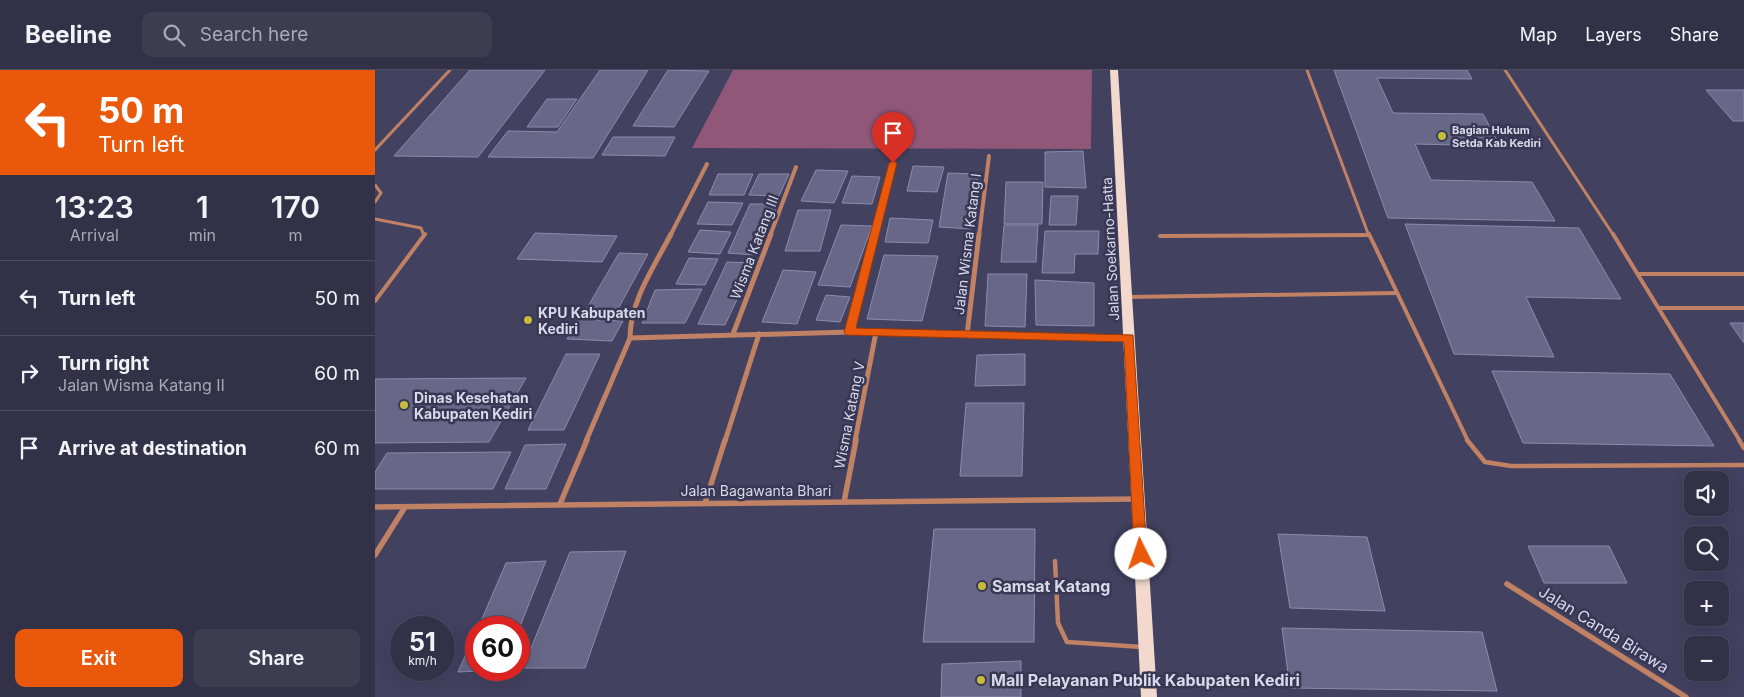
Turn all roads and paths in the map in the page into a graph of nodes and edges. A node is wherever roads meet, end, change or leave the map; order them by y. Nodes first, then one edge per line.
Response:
1 (450, 70) edge
2 (1114, 70) edge
3 (1307, 70) edge
4 (1505, 70) edge
5 (375, 150) edge
6 (989, 156) dead end
7 (893, 163) dead end
8 (707, 164) dead end
9 (797, 168) dead end
10 (375, 185) edge
11 (375, 202) edge
12 (375, 219) edge
13 (1369, 235) junction
14 (1160, 236) dead end
15 (1638, 274) junction
16 (1744, 274) edge
17 (1396, 293) junction
18 (1128, 297) junction
19 (375, 302) edge
20 (1659, 308) junction
21 (1744, 308) edge
22 (850, 332) junction
23 (876, 332) junction
24 (733, 334) junction
25 (759, 334) junction
26 (967, 335) junction
27 (630, 338) junction
28 (1129, 338) junction
29 (1744, 448) edge
30 (1744, 465) edge
31 (1137, 499) junction
32 (844, 502) junction
33 (705, 503) junction
34 (560, 504) junction
35 (375, 507) edge
36 (405, 507) junction
37 (375, 555) edge
38 (1055, 561) dead end
39 (1507, 584) dead end
40 (1147, 647) junction
41 (1149, 697) edge
42 (1686, 697) edge

1 - 5 lane
2 - 18 main road, Jalan Soekarno-Hatta
3 - 13 lane
4 - 15 lane
6 - 26 street, Jalan Wisma Katang I
7 - 22 street
8 - 27 street
9 - 24 street, Wisma Katang III
10 - 11 lane
12 - 19 lane
13 - 14 lane
13 - 17 lane
15 - 16 lane
15 - 20 lane
17 - 18 lane
17 - 30 lane
18 - 28 main road, Jalan Soekarno-Hatta
20 - 21 lane
20 - 29 lane
22 - 23 street
22 - 25 street
23 - 26 street
23 - 32 street, Wisma Katang V
24 - 25 street
24 - 27 street
25 - 33 street
26 - 28 street
27 - 34 street
28 - 31 main road, Jalan Soekarno-Hatta
31 - 32 street, Jalan Bagawanta Bhari
31 - 40 main road, Jalan Soekarno-Hatta
32 - 33 street, Jalan Bagawanta Bhari
33 - 34 street, Jalan Bagawanta Bhari
34 - 36 street, Jalan Bagawanta Bhari
35 - 36 street, Jalan Bagawanta Bhari
36 - 37 street
38 - 40 lane
39 - 42 street, Jalan Canda Birawa
40 - 41 main road, Jalan Soekarno-Hatta

